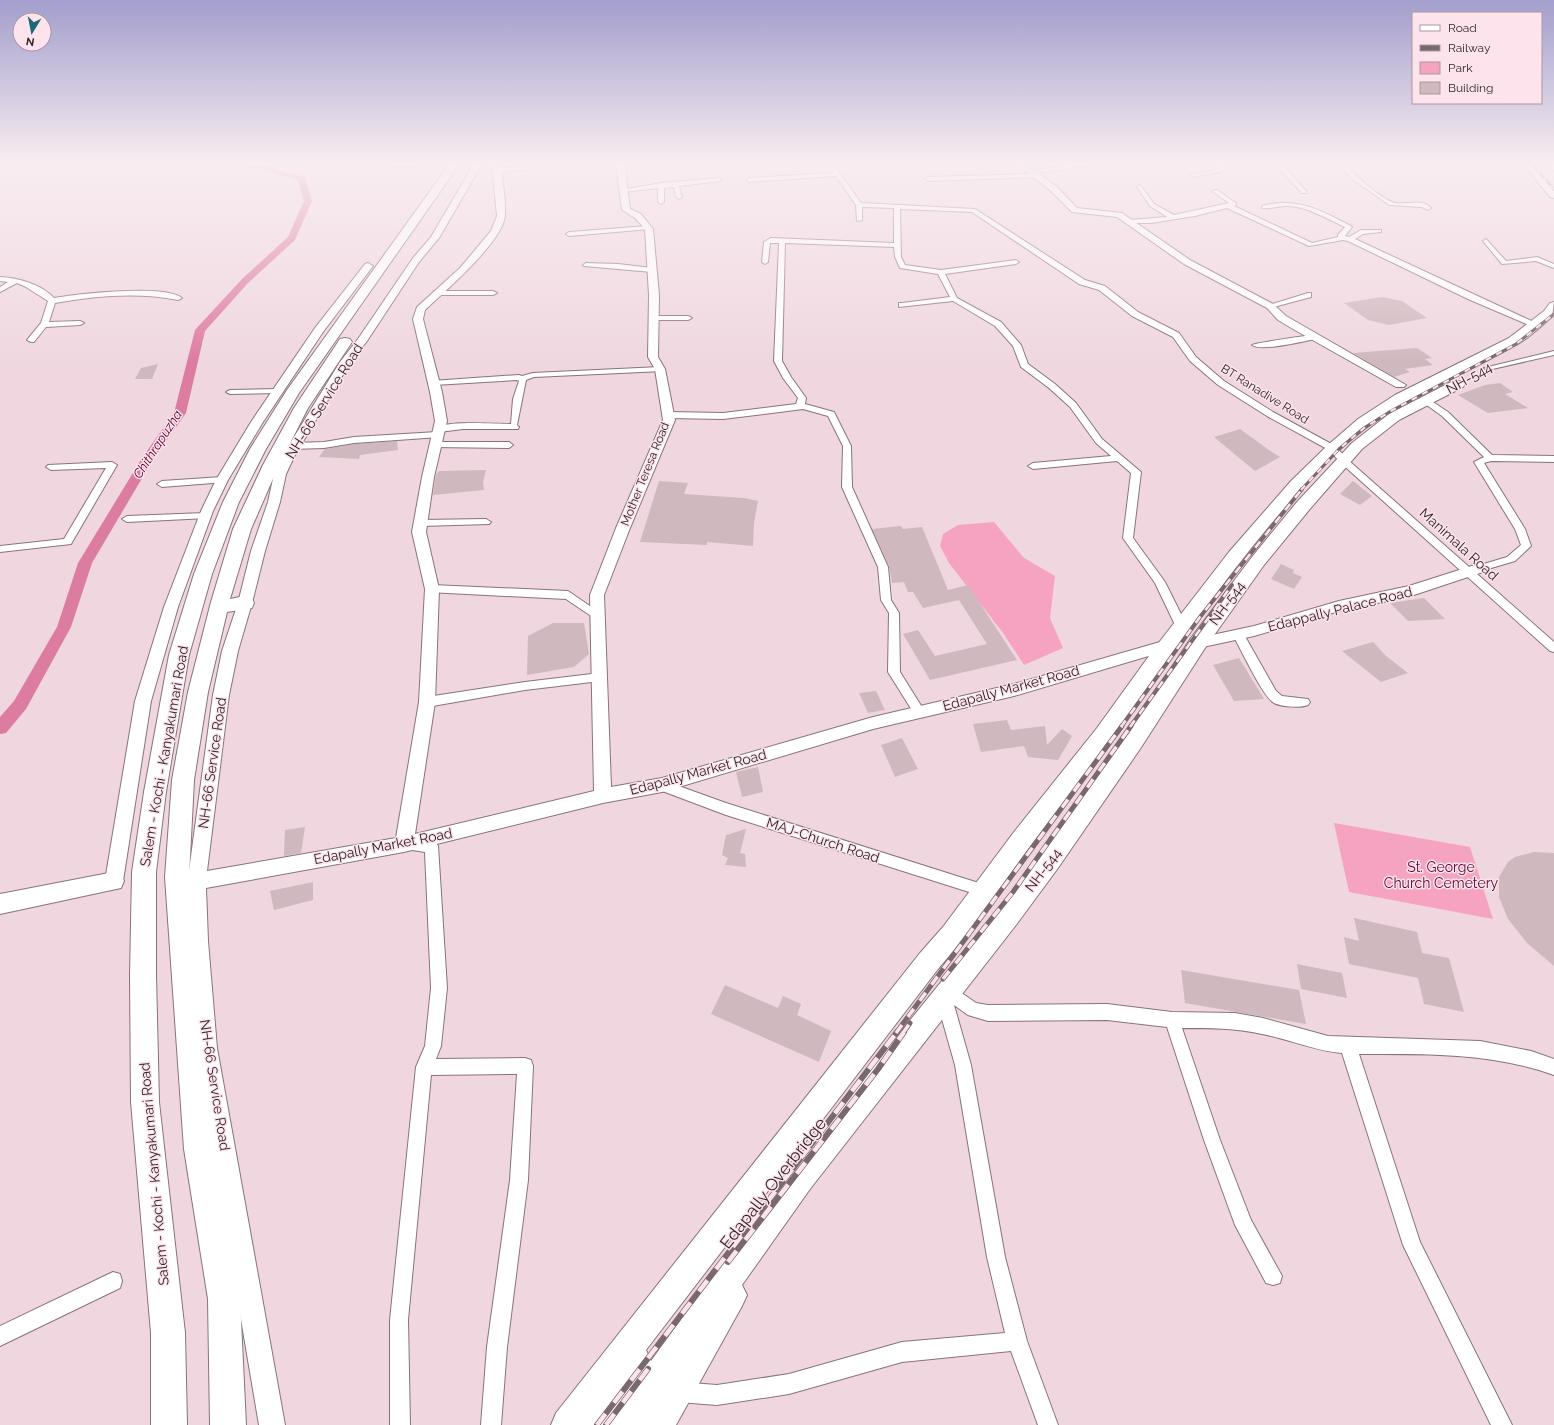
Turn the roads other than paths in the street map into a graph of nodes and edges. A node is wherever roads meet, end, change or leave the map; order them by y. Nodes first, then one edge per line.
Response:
1 (404, 228) edge
2 (419, 228) edge
3 (440, 228) edge
4 (496, 228) edge
5 (641, 228) edge
6 (648, 228) edge
7 (898, 228) edge
8 (1001, 228) edge
9 (1138, 228) edge
10 (1277, 228) edge
11 (1348, 228) edge
12 (1379, 231) dead end
13 (569, 234) dead end
14 (1350, 239) junction
15 (782, 241) junction
16 (1370, 241) dead end
17 (1486, 242) dead end
18 (898, 245) junction
19 (765, 262) dead end
20 (1016, 262) dead end
21 (375, 266) junction
22 (586, 266) dead end
23 (1554, 266) edge
24 (652, 270) junction
25 (941, 272) junction
26 (0, 278) edge
27 (16, 280) junction
28 (0, 290) edge
29 (437, 293) junction
30 (493, 293) dead end
31 (1308, 295) dead end
32 (178, 298) dead end
33 (954, 299) junction
34 (52, 301) junction
35 (902, 305) dead end
36 (1270, 306) junction
37 (1554, 306) edge
38 (654, 318) junction
39 (688, 318) dead end
40 (80, 322) dead end
41 (1534, 324) junction
42 (43, 325) junction
43 (1554, 325) edge
44 (1313, 337) junction
45 (31, 340) dead end
46 (1256, 345) dead end
47 (334, 346) junction
48 (1554, 353) edge
49 (1480, 365) junction
50 (660, 369) junction
51 (521, 379) junction
52 (434, 383) junction
53 (277, 391) junction
54 (230, 392) dead end
55 (1410, 394) junction
56 (800, 405) junction
57 (668, 415) junction
58 (437, 436) junction
59 (509, 445) dead end
60 (293, 446) junction
61 (1339, 455) junction
62 (1119, 458) junction
63 (1490, 458) junction
64 (1554, 459) edge
65 (1033, 466) dead end
66 (51, 467) dead end
67 (222, 480) junction
68 (162, 484) dead end
69 (205, 516) junction
70 (127, 519) dead end
71 (486, 522) dead end
72 (420, 523) junction
73 (0, 550) edge
74 (1475, 570) junction
75 (432, 589) junction
76 (245, 603) junction
77 (219, 607) junction
78 (598, 615) junction
79 (1182, 628) junction
80 (1238, 634) junction
81 (1198, 643) junction
82 (1554, 648) edge
83 (1164, 650) junction
84 (1185, 662) junction
85 (600, 677) junction
86 (427, 702) junction
87 (1304, 702) dead end
88 (919, 712) junction
89 (662, 784) junction
90 (603, 796) junction
91 (1048, 806) junction
92 (1077, 822) junction
93 (404, 844) junction
94 (187, 878) junction
95 (114, 881) joint
96 (985, 891) junction
97 (0, 904) edge
98 (952, 935) junction
99 (974, 958) junction
100 (950, 1000) junction
101 (1172, 1020) junction
102 (1348, 1046) junction
103 (424, 1067) junction
104 (1554, 1067) edge
105 (1273, 1276) dead end
106 (113, 1281) dead end
107 (0, 1336) edge
108 (1017, 1340) junction
109 (675, 1392) junction
110 (169, 1425) edge
111 (228, 1425) edge
112 (272, 1425) edge
113 (400, 1425) edge
114 (490, 1425) edge
115 (568, 1425) edge
116 (586, 1425) edge
117 (626, 1425) edge
118 (657, 1425) edge
119 (1048, 1425) edge
120 (1502, 1425) edge

1 - 21 highway, Salem - Kochi - Kanyakumari Road
2 - 47 highway, Salem - Kochi - Kanyakumari Road
3 - 60 street, NH-66 Service Road
4 - 29 street
5 - 13 street
6 - 24 street, Mother Teresa Road
7 - 18 street
8 - 61 street, BT Ranadive Road
9 - 36 street
10 - 14 street
11 - 14 street
12 - 14 street
14 - 16 street
14 - 41 street
15 - 18 street
15 - 19 street
15 - 56 street
17 - 23 street
18 - 25 street
20 - 25 street
21 - 47 highway, Salem - Kochi - Kanyakumari Road
21 - 53 street
22 - 24 street
24 - 38 street, Mother Teresa Road
25 - 33 street
26 - 27 street
27 - 28 street
27 - 34 street
29 - 30 street
29 - 52 street
31 - 36 street
32 - 34 street
33 - 35 street
33 - 62 street
34 - 42 street
36 - 44 street
37 - 41 main road, NH-544
38 - 39 street
38 - 50 street, Mother Teresa Road
40 - 42 street
41 - 49 main road, NH-544
42 - 45 street
43 - 49 main road, NH-544
44 - 46 street
44 - 55 street
47 - 77 highway, Salem - Kochi - Kanyakumari Road
47 - 110 highway, Salem - Kochi - Kanyakumari Road
48 - 49 street
49 - 55 main road, NH-544
49 - 55 main road, NH-544
50 - 51 street
50 - 57 street, Mother Teresa Road
51 - 52 street
51 - 58 street
52 - 58 street
53 - 54 street
53 - 67 street
55 - 61 main road, NH-544
55 - 61 main road, NH-544
55 - 63 street
56 - 57 street
56 - 88 street
57 - 78 street, Mother Teresa Road
58 - 59 street
58 - 60 street
58 - 72 street
60 - 76 street, NH-66 Service Road
61 - 74 street, Manimala Road
61 - 79 main road, NH-544
61 - 81 main road, NH-544
62 - 65 street
62 - 79 street
63 - 64 street
63 - 74 street
66 - 73 street
67 - 68 street
67 - 69 street
69 - 70 street
69 - 95 street
71 - 72 street
72 - 75 street
74 - 80 street, Edappally Palace Road
74 - 82 street, Manimala Road
75 - 78 street
75 - 86 street
76 - 77 highway
76 - 94 street, NH-66 Service Road
77 - 94 highway, Salem - Kochi - Kanyakumari Road
78 - 85 street, Mother Teresa Road
79 - 83 main road, NH-544
80 - 81 street, Edappally Palace Road
80 - 87 street
81 - 84 main road, NH-544
83 - 84 main road
83 - 88 street, Edapally Market Road
83 - 91 main road, NH-544
84 - 92 main road, NH-544
85 - 86 street
85 - 90 street, Mother Teresa Road
86 - 93 street
88 - 89 street, Edapally Market Road
89 - 90 street, Edapally Market Road
89 - 96 street, MAJ-Church Road
90 - 93 street, Edapally Market Road
91 - 92 main road
91 - 96 main road, NH-544
92 - 99 main road, NH-544
93 - 94 street, Edapally Market Road
93 - 103 street
94 - 111 highway, Salem - Kochi - Kanyakumari Road
94 - 112 street, NH-66 Service Road
95 - 97 main road
96 - 98 main road, NH-544
98 - 115 main road
98 - 116 main road, Edapally Overbridge
99 - 100 main road
99 - 117 main road, Edapally Overbridge
100 - 101 street
100 - 108 street
100 - 109 main road
101 - 102 street
101 - 105 street
102 - 104 street
102 - 120 street
103 - 113 street
103 - 114 street
106 - 107 street
108 - 109 street
108 - 119 street
109 - 118 main road

